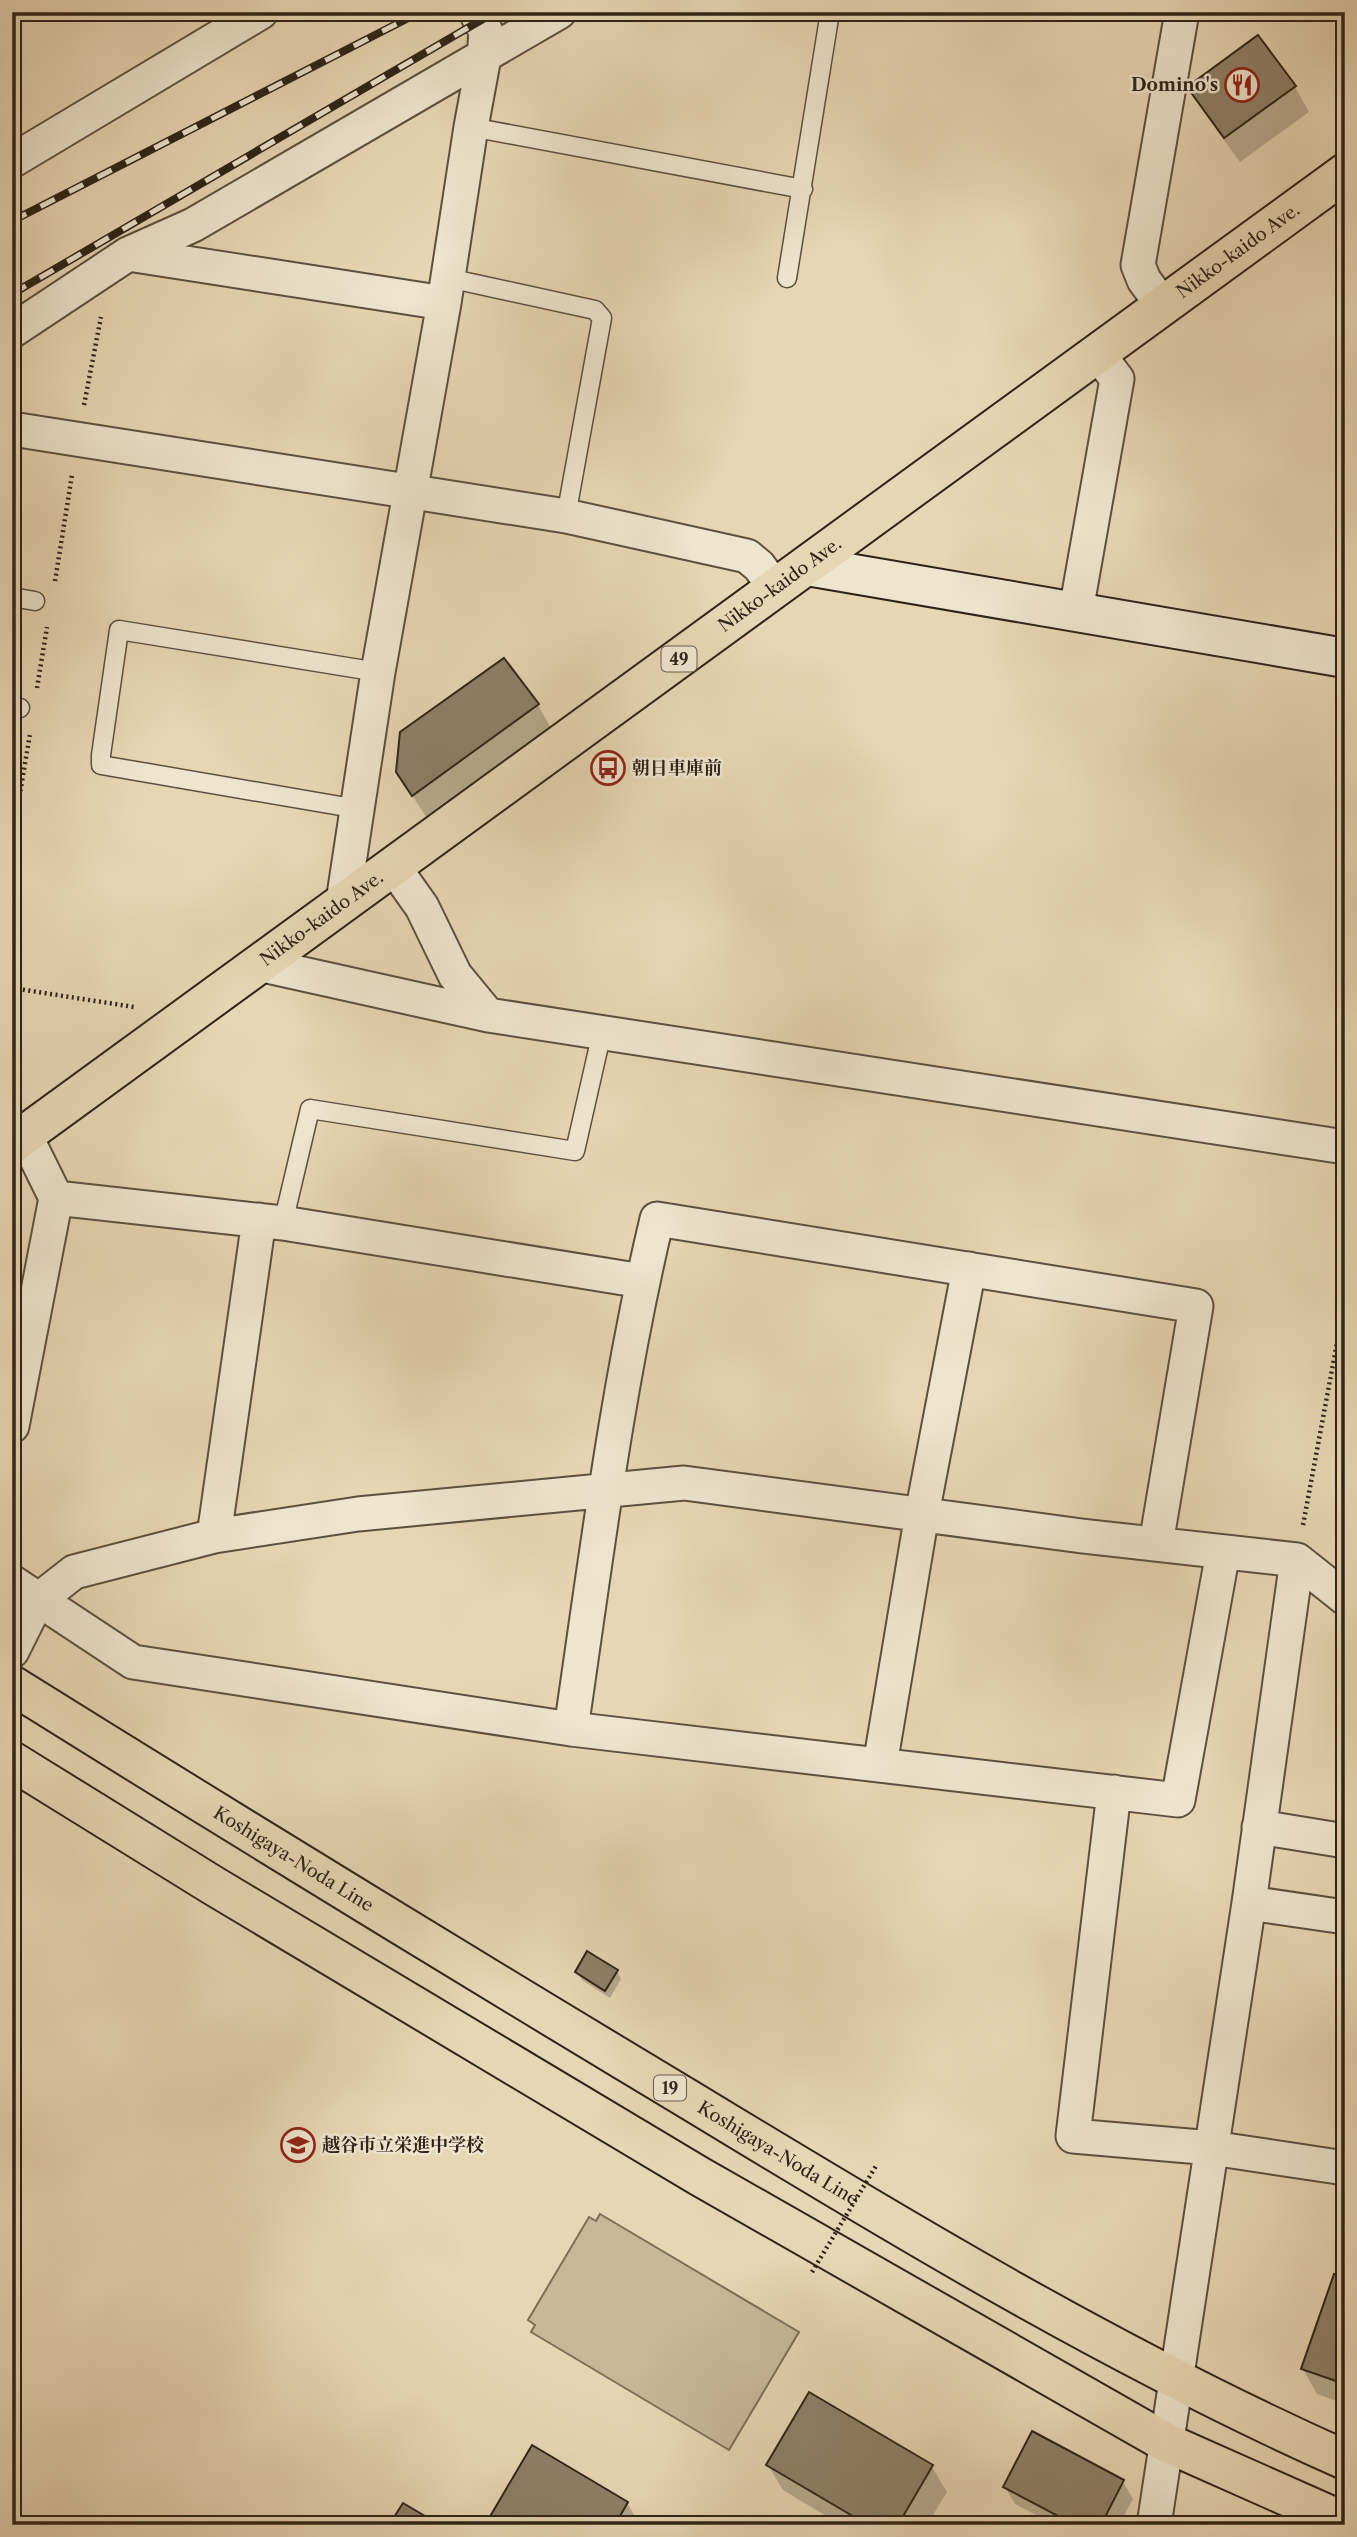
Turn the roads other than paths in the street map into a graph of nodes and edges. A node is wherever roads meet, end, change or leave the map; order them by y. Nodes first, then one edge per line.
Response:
1 (261, 12) edge
2 (476, 12) edge
3 (559, 12) edge
4 (830, 12) edge
5 (1182, 12) edge
6 (484, 57) junction
7 (471, 127) junction
8 (12, 161) edge
9 (1345, 173) edge
10 (803, 189) junction
11 (118, 261) junction
12 (787, 278) dead end
13 (446, 291) junction
14 (1163, 306) junction
15 (12, 331) edge
16 (1098, 354) junction
17 (12, 429) edge
18 (411, 491) junction
19 (566, 516) junction
20 (807, 566) junction
21 (776, 589) junction
22 (12, 597) edge
23 (35, 601) dead end
24 (1076, 611) junction
25 (1345, 658) edge
26 (378, 672) junction
27 (358, 809) junction
28 (393, 866) junction
29 (343, 902) junction
30 (258, 964) junction
31 (488, 1015) junction
32 (602, 1032) junction
33 (19, 1140) edge
34 (1345, 1147) edge
35 (56, 1198) junction
36 (271, 1222) junction
37 (969, 1269) junction
38 (642, 1281) junction
39 (12, 1426) edge
40 (606, 1491) junction
41 (922, 1514) junction
42 (214, 1536) junction
43 (1156, 1544) junction
44 (1223, 1552) junction
45 (1297, 1560) junction
46 (25, 1592) edge
47 (1345, 1598) edge
48 (12, 1651) edge
49 (12, 1685) edge
50 (571, 1729) junction
51 (12, 1761) edge
52 (880, 1765) junction
53 (1114, 1792) junction
54 (1259, 1827) junction
55 (1345, 1841) edge
56 (1249, 1903) junction
57 (1345, 1917) edge
58 (1212, 2148) junction
59 (1345, 2168) edge
60 (1175, 2380) junction
61 (1167, 2443) junction
62 (1345, 2460) edge
63 (1345, 2522) edge
64 (1154, 2525) edge

1 - 8 street
2 - 6 street
3 - 6 street
4 - 10 lane
5 - 14 street
6 - 7 street
6 - 11 street
7 - 10 lane
7 - 13 street
9 - 14 main road, Nikko-kaido Ave. / 49
10 - 12 lane
11 - 13 street
11 - 15 street
13 - 18 street
13 - 19 lane
14 - 16 main road, Nikko-kaido Ave. / 49
16 - 20 main road, Nikko-kaido Ave. / 49
16 - 24 street
17 - 18 street
18 - 19 street
18 - 26 street
19 - 21 street
20 - 21 main road, Nikko-kaido Ave. / 49
20 - 24 street
21 - 28 main road, Nikko-kaido Ave. / 49
22 - 23 lane
24 - 25 street
26 - 27 street
26 - 27 lane
27 - 29 street
28 - 29 main road, Nikko-kaido Ave. / 49
28 - 31 street
29 - 30 main road, Nikko-kaido Ave. / 49
30 - 31 street
30 - 33 main road, Nikko-kaido Ave. / 49
31 - 32 street
32 - 34 street
32 - 36 lane
33 - 35 street
35 - 36 street
35 - 39 street
36 - 38 street
36 - 42 street
37 - 38 street
37 - 41 street
37 - 43 street
38 - 40 street
40 - 41 street
40 - 42 street
40 - 50 street
41 - 43 street
41 - 52 street
42 - 46 street
43 - 44 street
44 - 45 street
44 - 53 street
45 - 47 street
45 - 54 street
46 - 48 street
46 - 50 street
49 - 60 main road, Koshigaya-Noda Line / 19
50 - 52 street
51 - 61 main road
52 - 53 street
53 - 58 street
54 - 55 street
54 - 56 street
56 - 57 street
56 - 58 street
58 - 59 street
58 - 60 street
60 - 61 street
60 - 62 main road, Koshigaya-Noda Line / 19
61 - 63 main road
61 - 64 street

